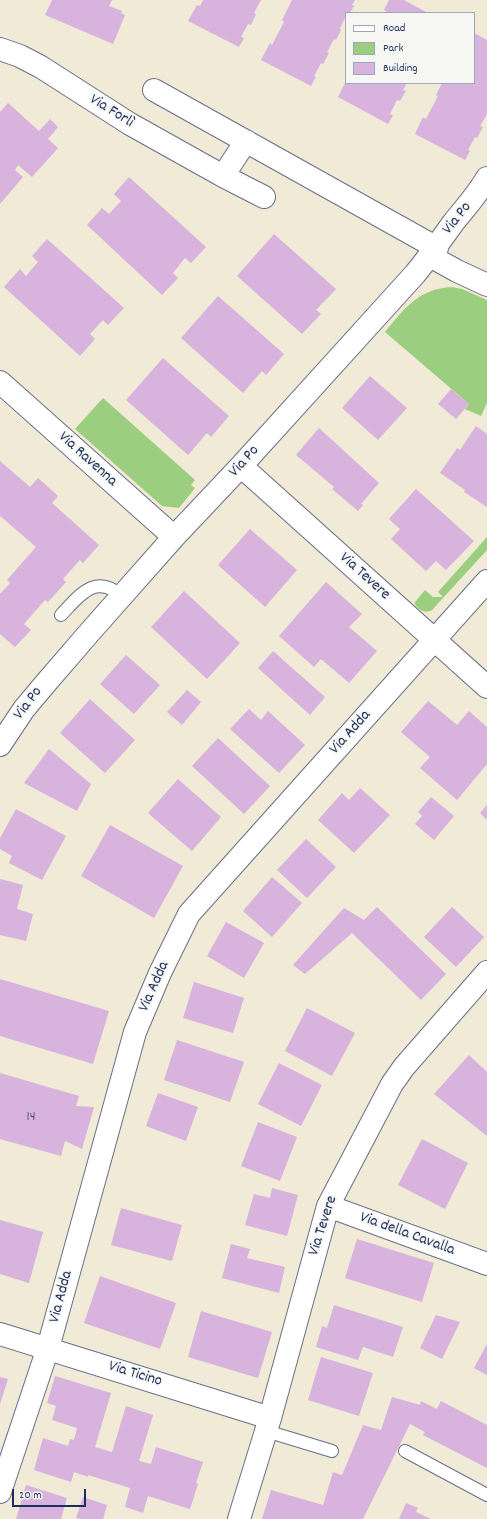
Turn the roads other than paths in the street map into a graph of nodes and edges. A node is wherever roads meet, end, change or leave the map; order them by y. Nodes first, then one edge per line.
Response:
1 (0, 49) edge
2 (154, 90) dead end
3 (246, 142) junction
4 (223, 176) junction
5 (487, 178) edge
6 (264, 197) dead end
7 (433, 252) junction
8 (487, 285) edge
9 (0, 382) edge
10 (241, 466) junction
11 (174, 537) junction
12 (487, 581) edge
13 (122, 596) junction
14 (61, 615) dead end
15 (434, 640) junction
16 (487, 687) edge
17 (0, 745) edge
18 (487, 972) edge
19 (328, 1206) junction
20 (487, 1264) edge
21 (0, 1334) edge
22 (48, 1348) junction
23 (268, 1424) junction
24 (332, 1451) dead end
25 (405, 1451) dead end
26 (0, 1492) edge
27 (487, 1495) edge
28 (238, 1519) edge

1 - 4 street, Via Forlì
2 - 3 street
3 - 4 street
3 - 7 street
4 - 6 street, Via Forlì
5 - 7 street, Via Po
7 - 8 street
7 - 10 street, Via Po
9 - 11 street, Via Ravenna
10 - 11 street, Via Po
10 - 15 street, Via Tevere
11 - 13 street, Via Po
12 - 15 street, Via Adda
13 - 14 lane
13 - 17 street, Via Po
15 - 16 street, Via Tevere
15 - 22 street, Via Adda
18 - 19 street, Via Tevere
19 - 20 street, Via della Cavalla
19 - 23 street, Via Tevere
21 - 22 street, Via Ticino
22 - 23 street, Via Ticino
22 - 26 street, Via Adda
23 - 24 lane
23 - 28 street, Via Tevere
25 - 27 lane

